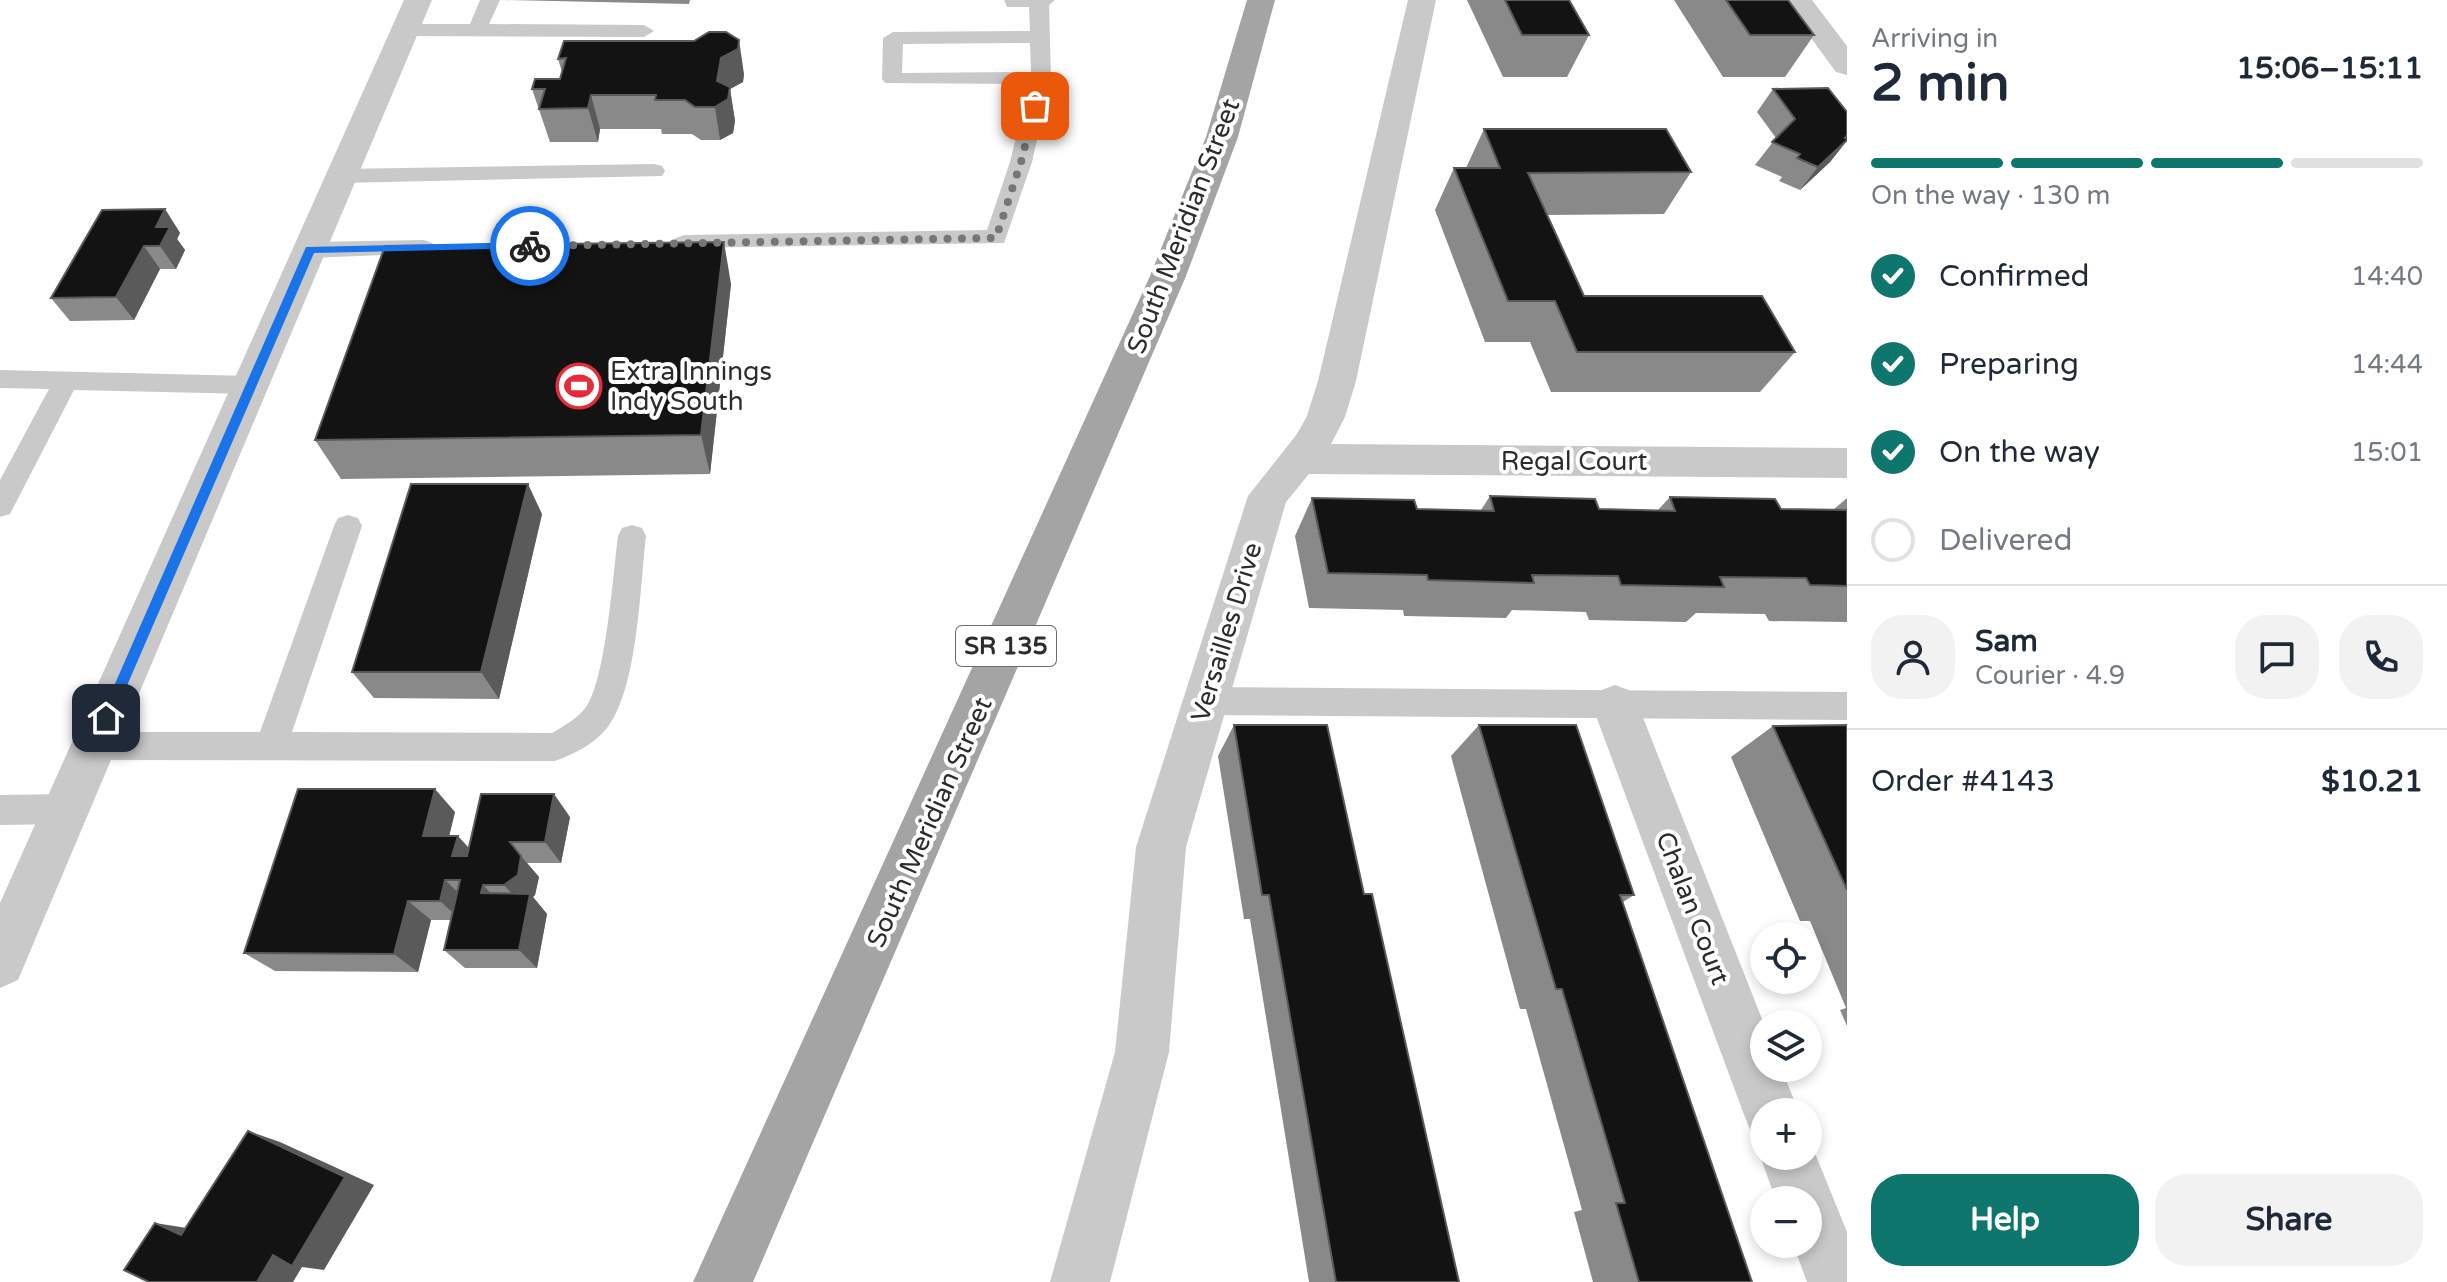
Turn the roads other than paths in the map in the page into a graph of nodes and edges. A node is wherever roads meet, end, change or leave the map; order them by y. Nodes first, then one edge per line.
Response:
1 (490, 0) edge
2 (1014, 0) edge
3 (1261, 0) edge
4 (1422, 0) edge
5 (1797, 0) edge
6 (1042, 1) edge
7 (412, 15) edge
8 (477, 30) junction
9 (644, 31) dead end
10 (1042, 37) junction
11 (1847, 66) edge
12 (1041, 78) junction
13 (654, 171) dead end
14 (341, 176) junction
15 (661, 244) edge
16 (454, 247) edge
17 (310, 250) junction
18 (0, 379) edge
19 (66, 381) junction
20 (251, 385) junction
21 (1301, 459) junction
22 (1847, 463) edge
23 (0, 506) edge
24 (348, 526) dead end
25 (632, 536) dead end
26 (1204, 701) junction
27 (1615, 705) junction
28 (1847, 706) edge
29 (94, 746) junction
30 (271, 746) junction
31 (67, 809) junction
32 (0, 810) edge
33 (0, 962) edge
34 (1766, 1098) edge
35 (1822, 1243) edge
36 (723, 1282) edge
37 (1080, 1282) edge
38 (1837, 1282) edge

1 - 8 lane
2 - 6 lane
3 - 36 main road, South Meridian Street / SR 135
4 - 21 street, Versailles Drive
5 - 11 street
6 - 10 lane
7 - 8 lane
7 - 14 street
8 - 9 lane
10 - 12 lane
10 - 12 lane
12 - 15 lane
13 - 14 lane
14 - 17 street
16 - 17 lane
17 - 20 street
18 - 19 lane
19 - 20 lane
19 - 23 lane
20 - 29 street
21 - 22 street, Regal Court
21 - 26 street, Versailles Drive
24 - 30 lane
25 - 30 lane
26 - 27 lane
26 - 37 street, Versailles Drive
27 - 28 lane
27 - 34 street, Chalan Court
29 - 30 lane
29 - 31 street
31 - 32 lane
31 - 33 street
35 - 38 street

